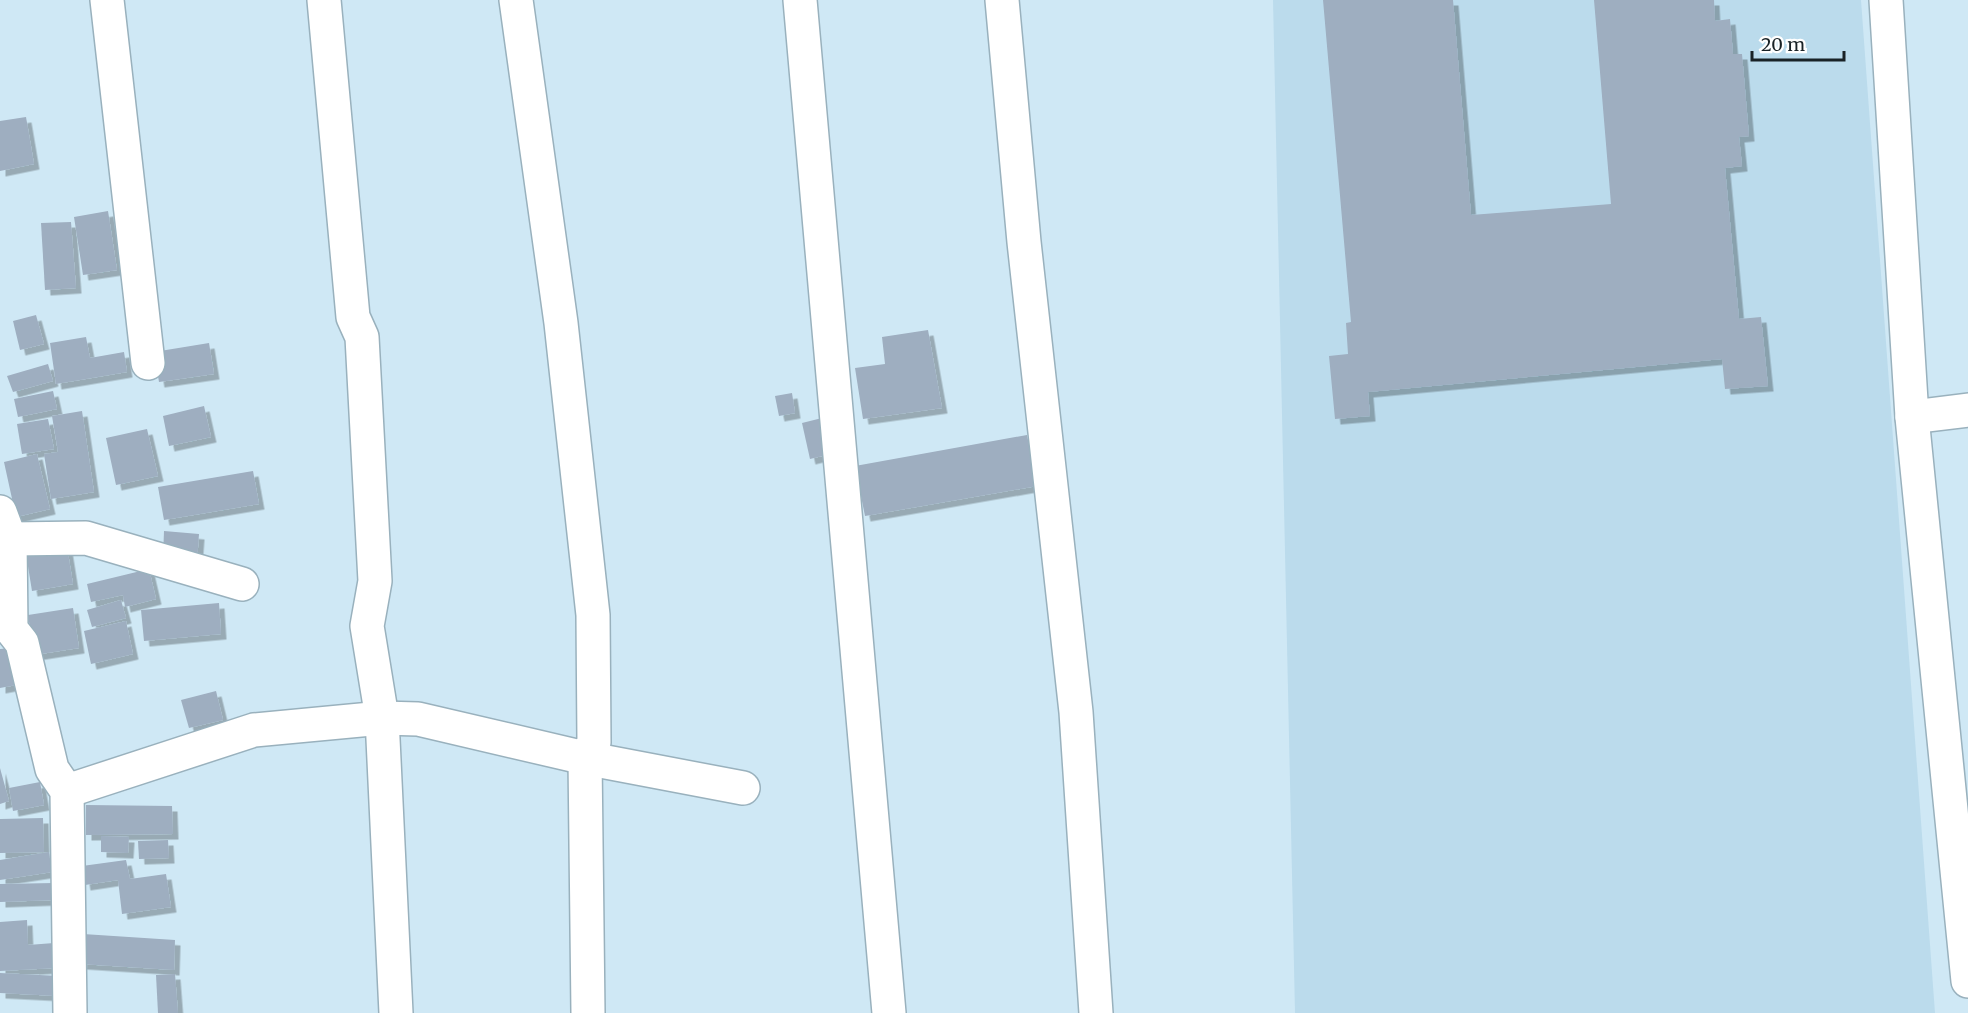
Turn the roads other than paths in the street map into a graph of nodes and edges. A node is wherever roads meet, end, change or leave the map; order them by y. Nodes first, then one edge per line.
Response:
1 (107, 0) edge
2 (324, 0) edge
3 (516, 0) edge
4 (800, 0) edge
5 (1002, 0) edge
6 (1886, 0) edge
7 (148, 363) dead end
8 (1968, 410) edge
9 (1912, 417) junction
10 (5, 526) edge
11 (242, 584) dead end
12 (6, 630) edge
13 (382, 718) junction
14 (585, 758) junction
15 (743, 788) dead end
16 (67, 791) junction
17 (1968, 981) edge
18 (70, 1013) edge
19 (396, 1013) edge
20 (588, 1013) edge
21 (889, 1013) edge
22 (1096, 1013) edge

1 - 7 street
2 - 13 street
3 - 14 street
4 - 21 street
5 - 22 street
6 - 9 street
8 - 9 street
9 - 17 street
10 - 11 street
10 - 12 street
12 - 16 street
13 - 14 street
13 - 16 street
13 - 19 street
14 - 15 street
14 - 20 street
16 - 18 street

